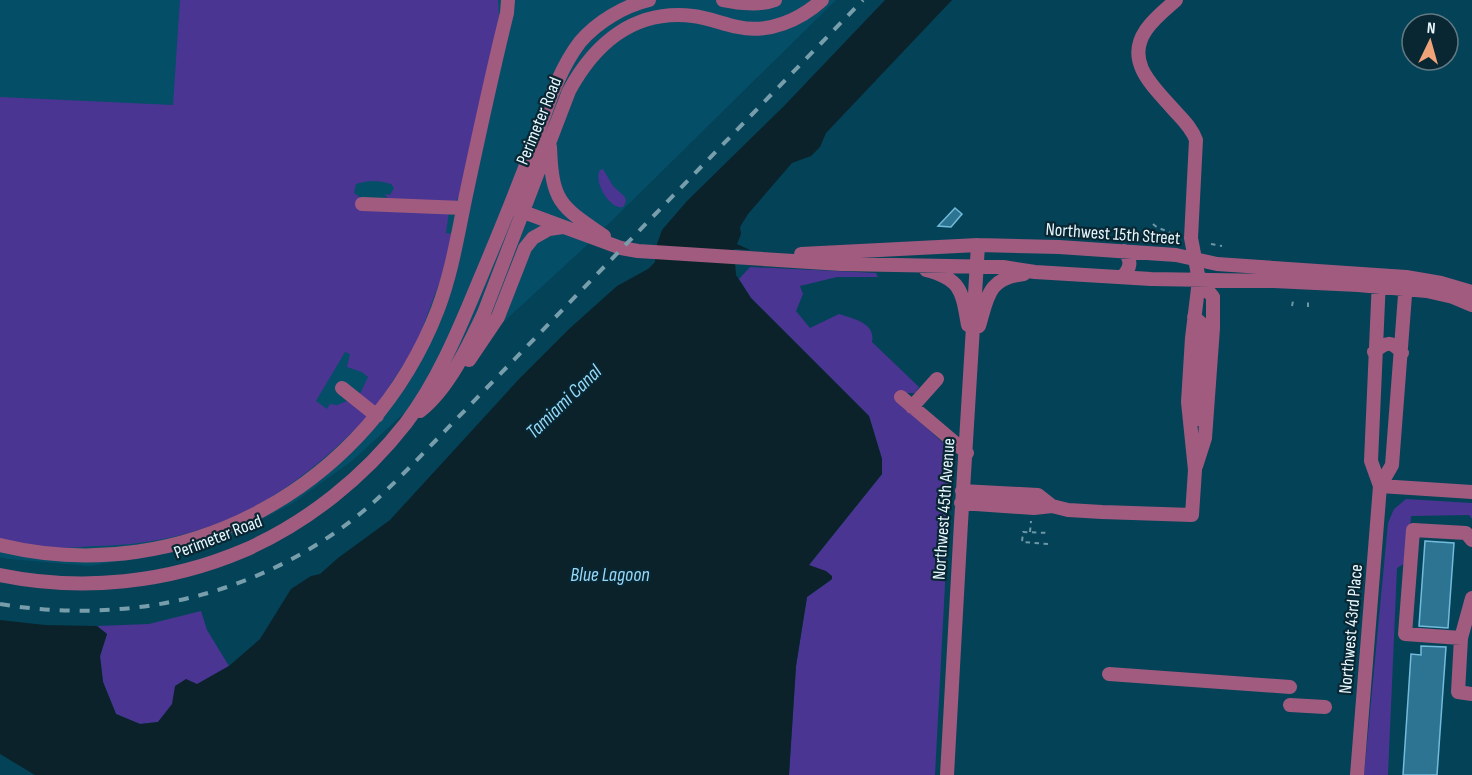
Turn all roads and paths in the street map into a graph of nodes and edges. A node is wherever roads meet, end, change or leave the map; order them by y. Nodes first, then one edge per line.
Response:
1 (508, 0) edge
2 (649, 0) edge
3 (723, 0) edge
4 (775, 0) edge
5 (822, 0) edge
6 (1176, 0) edge
7 (550, 140) junction
8 (362, 204) dead end
9 (464, 208) junction
10 (517, 209) junction
11 (1153, 224) dead end
12 (563, 227) junction
13 (1172, 234) dead end
14 (1211, 244) dead end
15 (978, 245) junction
16 (1222, 246) dead end
17 (621, 248) junction
18 (1124, 251) junction
19 (748, 258) junction
20 (1195, 259) junction
21 (907, 265) junction
22 (976, 267) junction
23 (1035, 272) junction
24 (1122, 277) junction
25 (1199, 280) junction
26 (1379, 280) junction
27 (1406, 283) junction
28 (1472, 292) edge
29 (1293, 301) dead end
30 (1308, 302) dead end
31 (1472, 305) edge
32 (1292, 306) dead end
33 (1308, 307) dead end
34 (1194, 317) junction
35 (972, 348) junction
36 (1374, 352) junction
37 (1402, 353) junction
38 (937, 379) dead end
39 (342, 388) dead end
40 (438, 393) junction
41 (901, 397) dead end
42 (912, 407) junction
43 (377, 416) junction
44 (407, 422) junction
45 (1198, 438) dead end
46 (967, 453) junction
47 (1195, 470) junction
48 (1380, 486) junction
49 (1472, 492) edge
50 (962, 497) junction
51 (1031, 519) dead end
52 (1030, 532) junction
53 (1049, 533) dead end
54 (1472, 540) edge
55 (1048, 544) dead end
56 (0, 545) edge
57 (0, 575) edge
58 (1472, 598) edge
59 (1461, 638) junction
60 (1109, 674) dead end
61 (1290, 687) dead end
62 (1472, 694) edge
63 (1290, 705) dead end
64 (1325, 707) dead end
65 (947, 775) edge
66 (1357, 775) edge

1 - 9 street
2 - 10 street, Perimeter Road
3 - 4 street
5 - 7 street, Perimeter Road
6 - 20 street
7 - 10 street, Perimeter Road
7 - 17 street
8 - 9 street
9 - 43 street
10 - 12 street, Northwest 15th Street
10 - 40 street, Perimeter Road
10 - 44 street, Perimeter Road
11 - 13 path
12 - 17 street, Northwest 15th Street
12 - 40 street
14 - 16 path
15 - 18 street, Northwest 15th Street
15 - 19 street, Northwest 15th Street
15 - 22 street, Northwest 45th Avenue
17 - 19 street, Northwest 15th Street
18 - 20 street, Northwest 15th Street
18 - 24 street
19 - 21 street, Northwest 15th Street
20 - 25 street
20 - 26 street, Northwest 15th Street
21 - 22 street, Northwest 15th Street
21 - 35 street
22 - 23 street, Northwest 15th Street
22 - 35 street, Northwest 45th Avenue
23 - 24 street, Northwest 15th Street
23 - 35 street
24 - 25 street, Northwest 15th Street
25 - 26 street, Northwest 15th Street
25 - 34 street
25 - 47 street
26 - 27 street, Northwest 15th Street
26 - 36 street, Northwest 43rd Place
27 - 28 street, Northwest 15th Street
27 - 31 street, Northwest 15th Street
27 - 37 street, Northwest 43rd Place
29 - 32 path
30 - 33 path
34 - 45 street
34 - 47 street
35 - 46 street, Northwest 45th Avenue
36 - 37 street
36 - 48 street, Northwest 43rd Place
37 - 48 street, Northwest 43rd Place
38 - 42 street
39 - 43 street
40 - 44 street, Perimeter Road
41 - 42 street
42 - 46 street
43 - 56 street
44 - 57 street, Perimeter Road
46 - 50 street, Northwest 45th Avenue
47 - 50 street
48 - 49 street
48 - 66 street, Northwest 43rd Place
50 - 65 street, Northwest 45th Avenue
51 - 52 path
52 - 53 path
52 - 55 path
54 - 59 street
58 - 59 street
59 - 62 street
60 - 61 street
63 - 64 street

